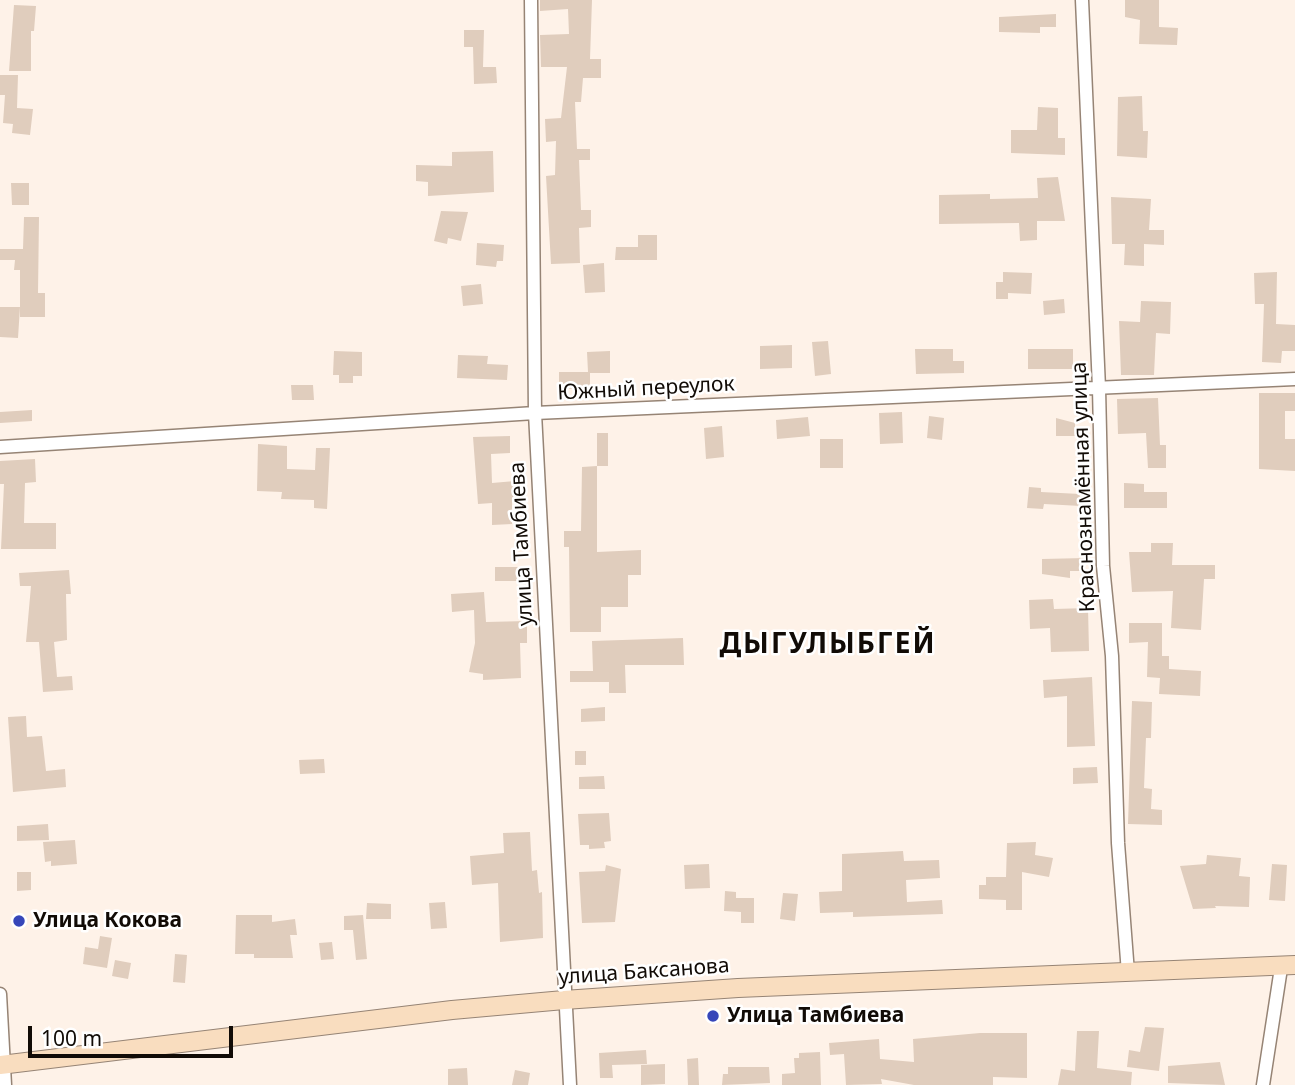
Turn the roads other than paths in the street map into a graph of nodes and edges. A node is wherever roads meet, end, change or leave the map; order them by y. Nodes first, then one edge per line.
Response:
1 (531, 0) edge
2 (1082, 0) edge
3 (1295, 379) edge
4 (1099, 388) junction
5 (535, 413) junction
6 (0, 447) edge
7 (1288, 967) edge
8 (1128, 972) junction
9 (0, 994) edge
10 (564, 1000) junction
11 (2, 1065) edge
12 (5, 1085) edge
13 (570, 1085) edge
14 (1263, 1085) edge

1 - 5 street, улица Тамбиева
2 - 4 street, Краснознамённая улица
3 - 4 street, Южный переулок
4 - 5 street, Южный переулок
4 - 8 street, Краснознамённая улица
5 - 6 street, Южный переулок
5 - 10 street, улица Тамбиева
7 - 8 main road, улица Баксанова
7 - 14 street
8 - 10 main road, улица Баксанова
9 - 11 street
10 - 11 main road, улица Баксанова
10 - 13 street, улица Тамбиева
11 - 12 street

